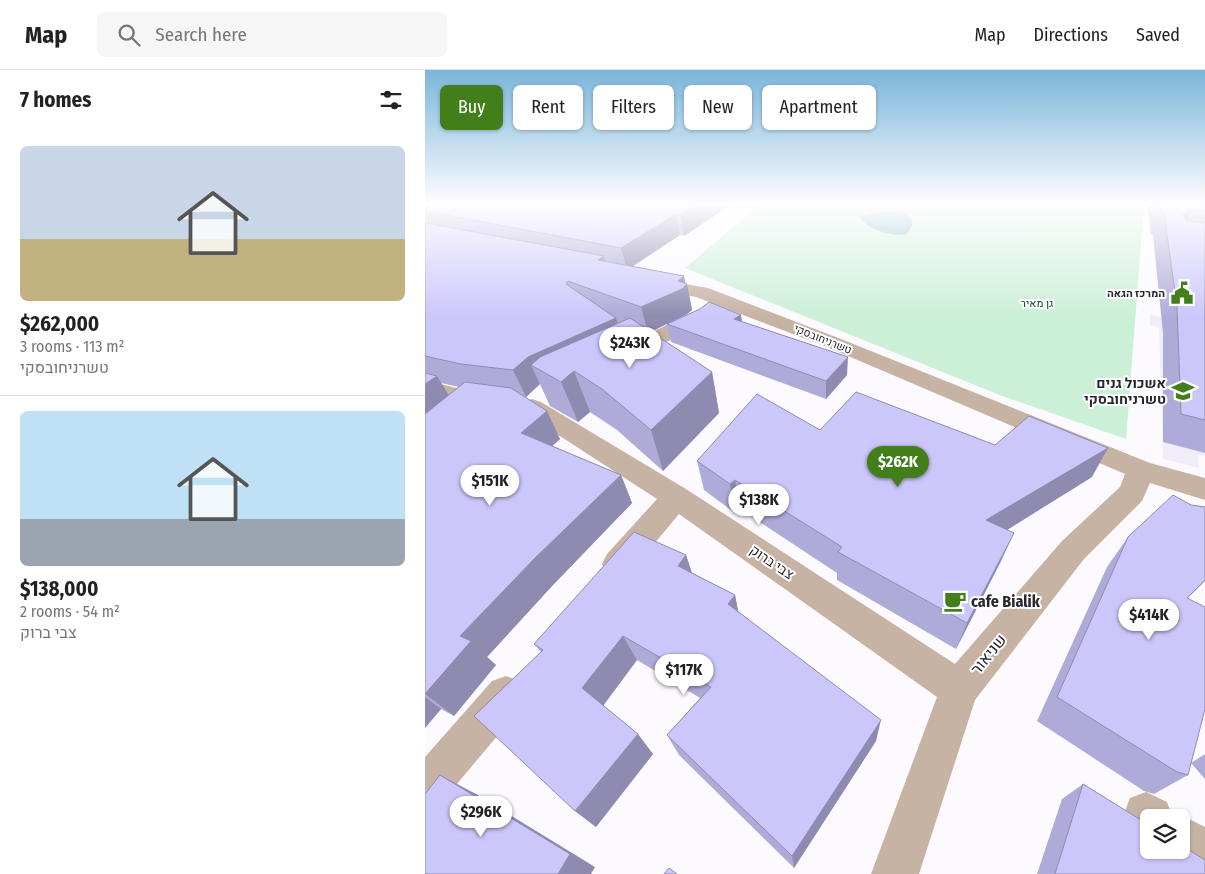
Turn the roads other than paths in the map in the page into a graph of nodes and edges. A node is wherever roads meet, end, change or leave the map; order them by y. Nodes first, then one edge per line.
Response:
1 (631, 279) edge
2 (701, 292) junction
3 (605, 364) edge
4 (425, 387) edge
5 (513, 401) junction
6 (454, 418) edge
7 (1141, 470) junction
8 (1205, 489) edge
9 (676, 498) junction
10 (600, 585) edge
11 (529, 668) edge
12 (959, 689) junction
13 (425, 788) edge
14 (1190, 844) edge
15 (1205, 854) edge
16 (895, 874) edge

1 - 2 street, טשרניחובסקי
2 - 3 street
2 - 7 street, טשרניחובסקי
4 - 5 street, צבי ברוק
5 - 6 street
5 - 9 street, צבי ברוק
7 - 8 street, טשרניחובסקי
7 - 12 street, שניאור
9 - 10 street
9 - 12 street, צבי ברוק
11 - 13 street
12 - 16 street, שניאור
14 - 15 street

